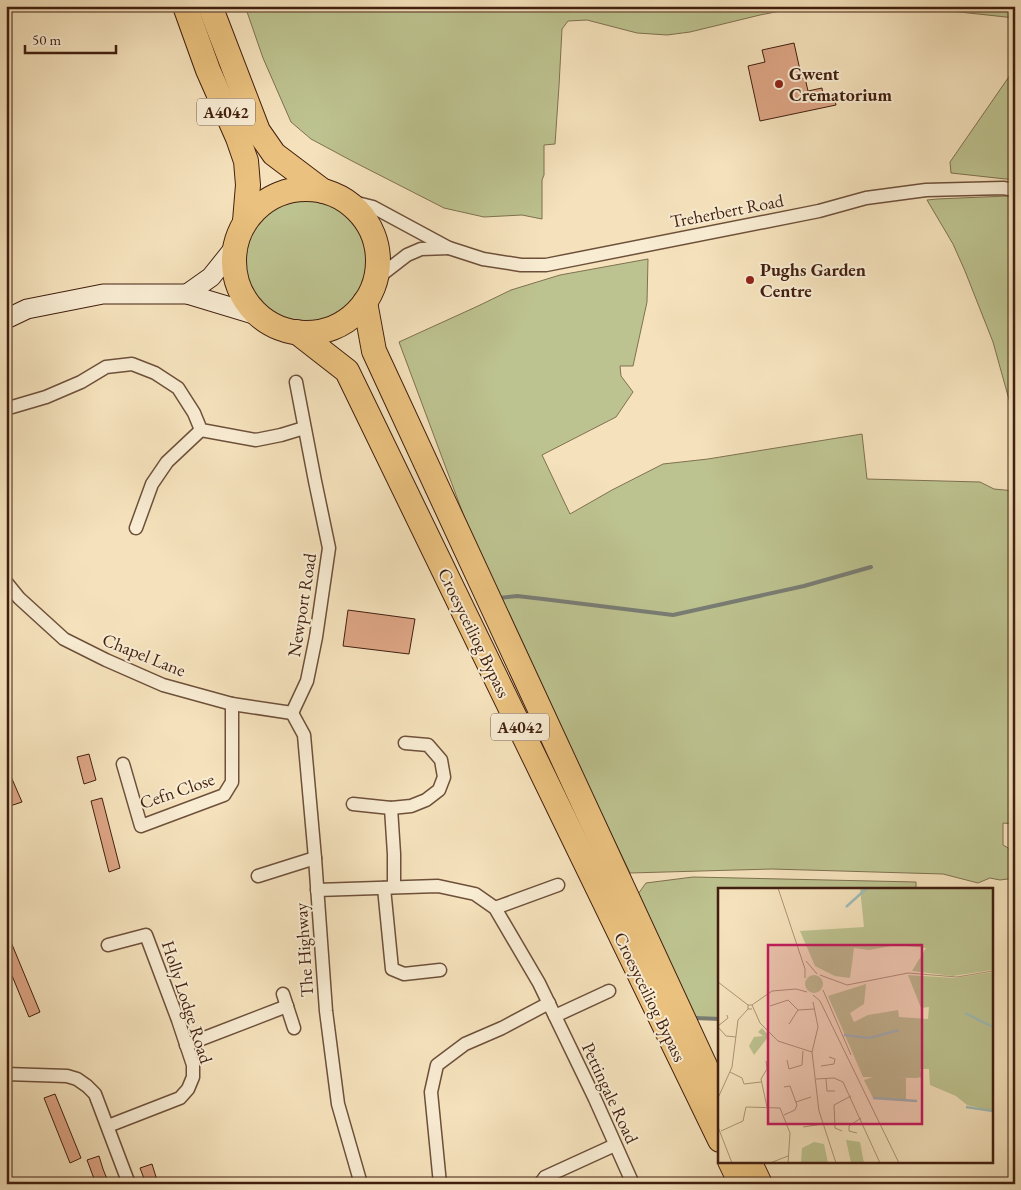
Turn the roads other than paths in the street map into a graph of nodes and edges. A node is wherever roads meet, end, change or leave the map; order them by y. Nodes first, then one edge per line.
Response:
1 (184, 6) edge
2 (210, 6) edge
3 (1015, 190) edge
4 (323, 191) junction
5 (345, 200) junction
6 (245, 222) junction
7 (235, 247) junction
8 (449, 248) junction
9 (376, 279) junction
10 (187, 294) junction
11 (365, 302) junction
12 (260, 316) junction
13 (6, 319) edge
14 (297, 332) junction
15 (296, 382) dead end
16 (12, 407) dead end
17 (304, 428) junction
18 (200, 430) junction
19 (136, 528) dead end
20 (6, 582) edge
21 (232, 704) junction
22 (292, 713) junction
23 (405, 743) dead end
24 (123, 764) dead end
25 (352, 804) dead end
26 (391, 808) junction
27 (315, 858) junction
28 (258, 876) dead end
29 (558, 885) dead end
30 (389, 888) junction
31 (317, 890) junction
32 (495, 908) junction
33 (108, 945) dead end
34 (440, 970) dead end
35 (610, 991) dead end
36 (549, 1003) junction
37 (555, 1016) junction
38 (294, 1028) dead end
39 (186, 1045) junction
40 (6, 1074) edge
41 (718, 1094) edge
42 (108, 1126) junction
43 (718, 1136) edge
44 (615, 1145) junction
45 (730, 1162) edge
46 (749, 1162) edge
47 (130, 1184) edge
48 (361, 1184) edge
49 (440, 1184) edge
50 (540, 1184) edge
51 (633, 1184) edge
52 (741, 1184) edge
53 (760, 1184) edge

1 - 6 highway, A4042
2 - 4 highway, A4042
3 - 8 street, Treherbert Road
4 - 5 highway
4 - 6 highway
5 - 8 street, Treherbert Road
5 - 9 highway
6 - 7 highway
7 - 10 street
7 - 12 highway
8 - 9 street, Treherbert Road
9 - 11 highway
10 - 12 street
10 - 13 street
11 - 14 highway
11 - 41 highway, Croesyceiliog Bypass / A4042
12 - 14 highway
14 - 43 highway, Croesyceiliog Bypass / A4042
15 - 17 street, Newport Road
16 - 18 street
17 - 18 street
17 - 22 street, Newport Road
18 - 19 street
20 - 21 street, Chapel Lane
21 - 22 street, Chapel Lane
21 - 24 street, Cefn Close
22 - 27 street, The Highway
23 - 26 street
25 - 26 street
26 - 30 street
27 - 28 street
27 - 31 street, The Highway
29 - 32 street
30 - 31 street, Pettingale Road
30 - 32 street, Pettingale Road
30 - 34 street
31 - 48 street, The Highway
32 - 36 street, Pettingale Road
33 - 39 street, Holly Lodge Road
35 - 37 street
36 - 37 street, Pettingale Road
36 - 49 street
37 - 44 street, Pettingale Road
38 - 39 street
39 - 42 street, Holly Lodge Road
40 - 42 street
42 - 47 street
44 - 50 street
44 - 51 street, Pettingale Road
45 - 52 highway
46 - 53 highway

